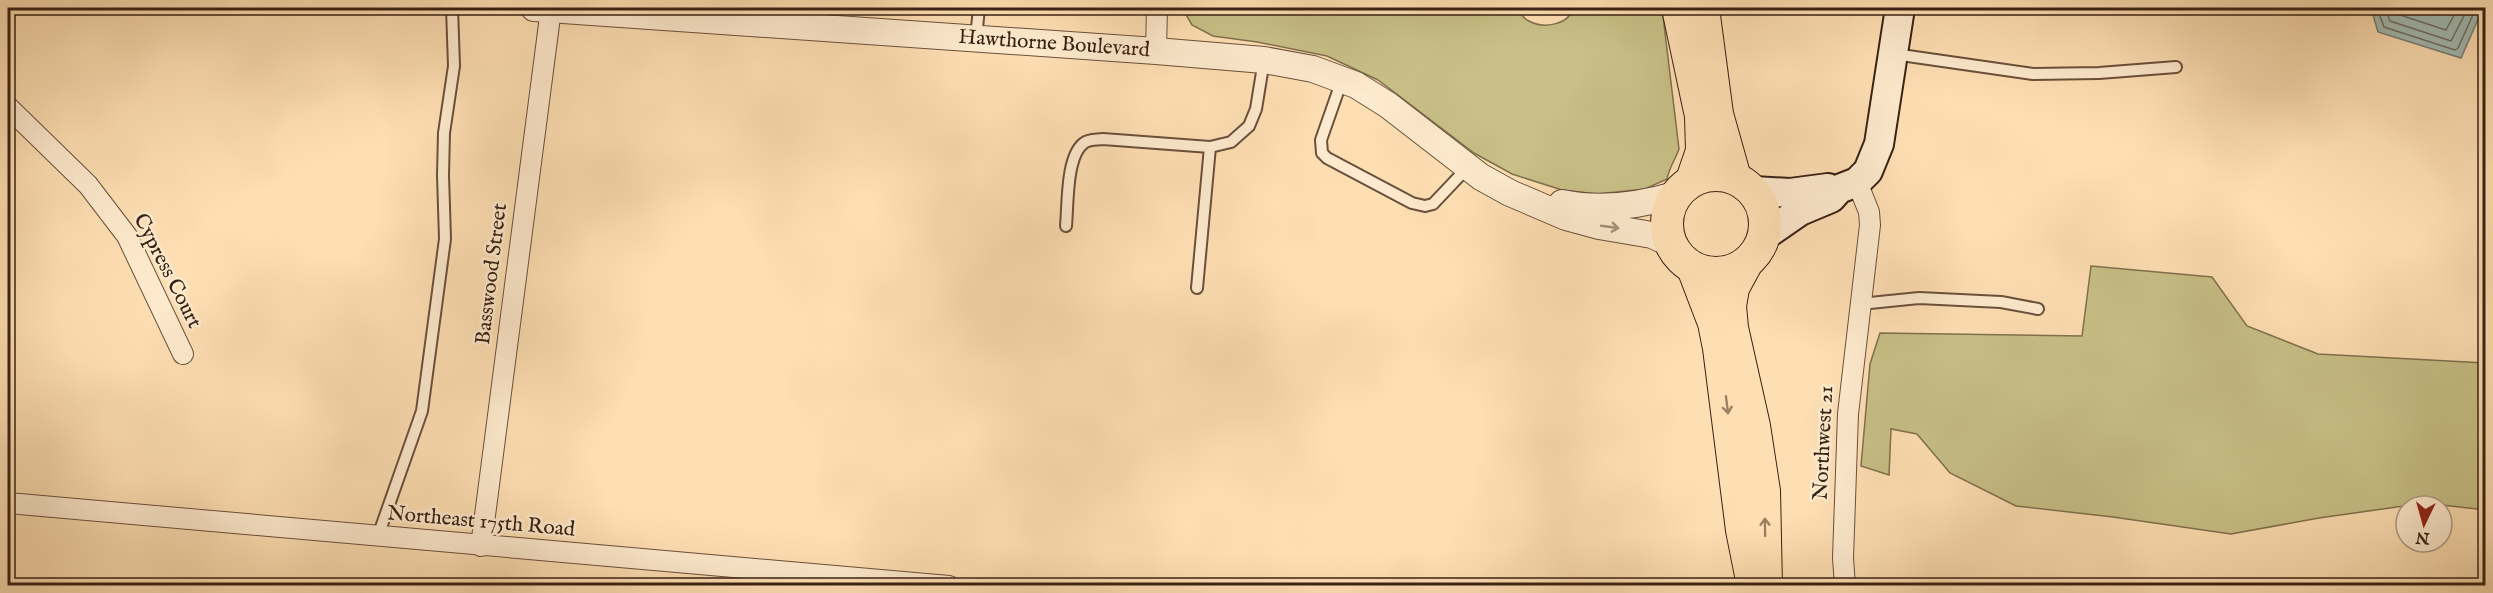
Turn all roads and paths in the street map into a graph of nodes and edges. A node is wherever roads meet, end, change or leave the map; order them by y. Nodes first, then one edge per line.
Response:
1 (452, 8) edge
2 (546, 8) edge
3 (979, 8) edge
4 (1157, 8) edge
5 (1678, 8) edge
6 (1703, 8) edge
7 (1900, 8) edge
8 (976, 39) junction
9 (1156, 51) junction
10 (1894, 54) junction
11 (1264, 60) junction
12 (2176, 67) dead end
13 (1342, 80) junction
14 (8, 107) edge
15 (1210, 147) junction
16 (1468, 167) junction
17 (1744, 184) junction
18 (1848, 185) junction
19 (1684, 188) junction
20 (1535, 202) junction
21 (1066, 226) dead end
22 (1764, 236) junction
23 (1671, 243) junction
24 (1746, 264) junction
25 (1694, 268) junction
26 (1197, 288) dead end
27 (1860, 304) junction
28 (2038, 309) dead end
29 (183, 354) dead end
30 (8, 503) edge
31 (378, 536) junction
32 (481, 546) junction
33 (748, 578) edge
34 (950, 585) edge
35 (1753, 585) edge
36 (1766, 585) edge
37 (1845, 585) edge

1 - 31 lane
2 - 8 street, Hawthorne Boulevard
2 - 32 street, Basswood Street
3 - 8 lane
4 - 9 street
5 - 19 main road
6 - 17 main road
7 - 10 main road
8 - 9 street, Hawthorne Boulevard
9 - 11 street, Hawthorne Boulevard
10 - 12 lane
10 - 18 main road
11 - 13 street, Hawthorne Boulevard
11 - 15 lane
13 - 16 street, Hawthorne Boulevard
13 - 16 lane
14 - 29 street, Cypress Court
15 - 21 lane
15 - 26 lane
16 - 20 street, Hawthorne Boulevard
17 - 18 main road
17 - 19 main road
17 - 22 main road
18 - 22 main road
18 - 27 street, Northwest 21
19 - 20 street, Hawthorne Boulevard
19 - 23 main road
20 -> 23 street, Hawthorne Boulevard
22 - 24 main road
23 - 25 main road
24 - 25 main road
36 -> 24 main road
25 -> 35 main road
27 - 28 lane
27 - 37 street, Northwest 21
30 - 31 street, Northeast 175th Road
31 - 32 street, Northeast 175th Road
32 - 33 street, Northeast 175th Road
33 - 34 street, Northeast 175th Road

